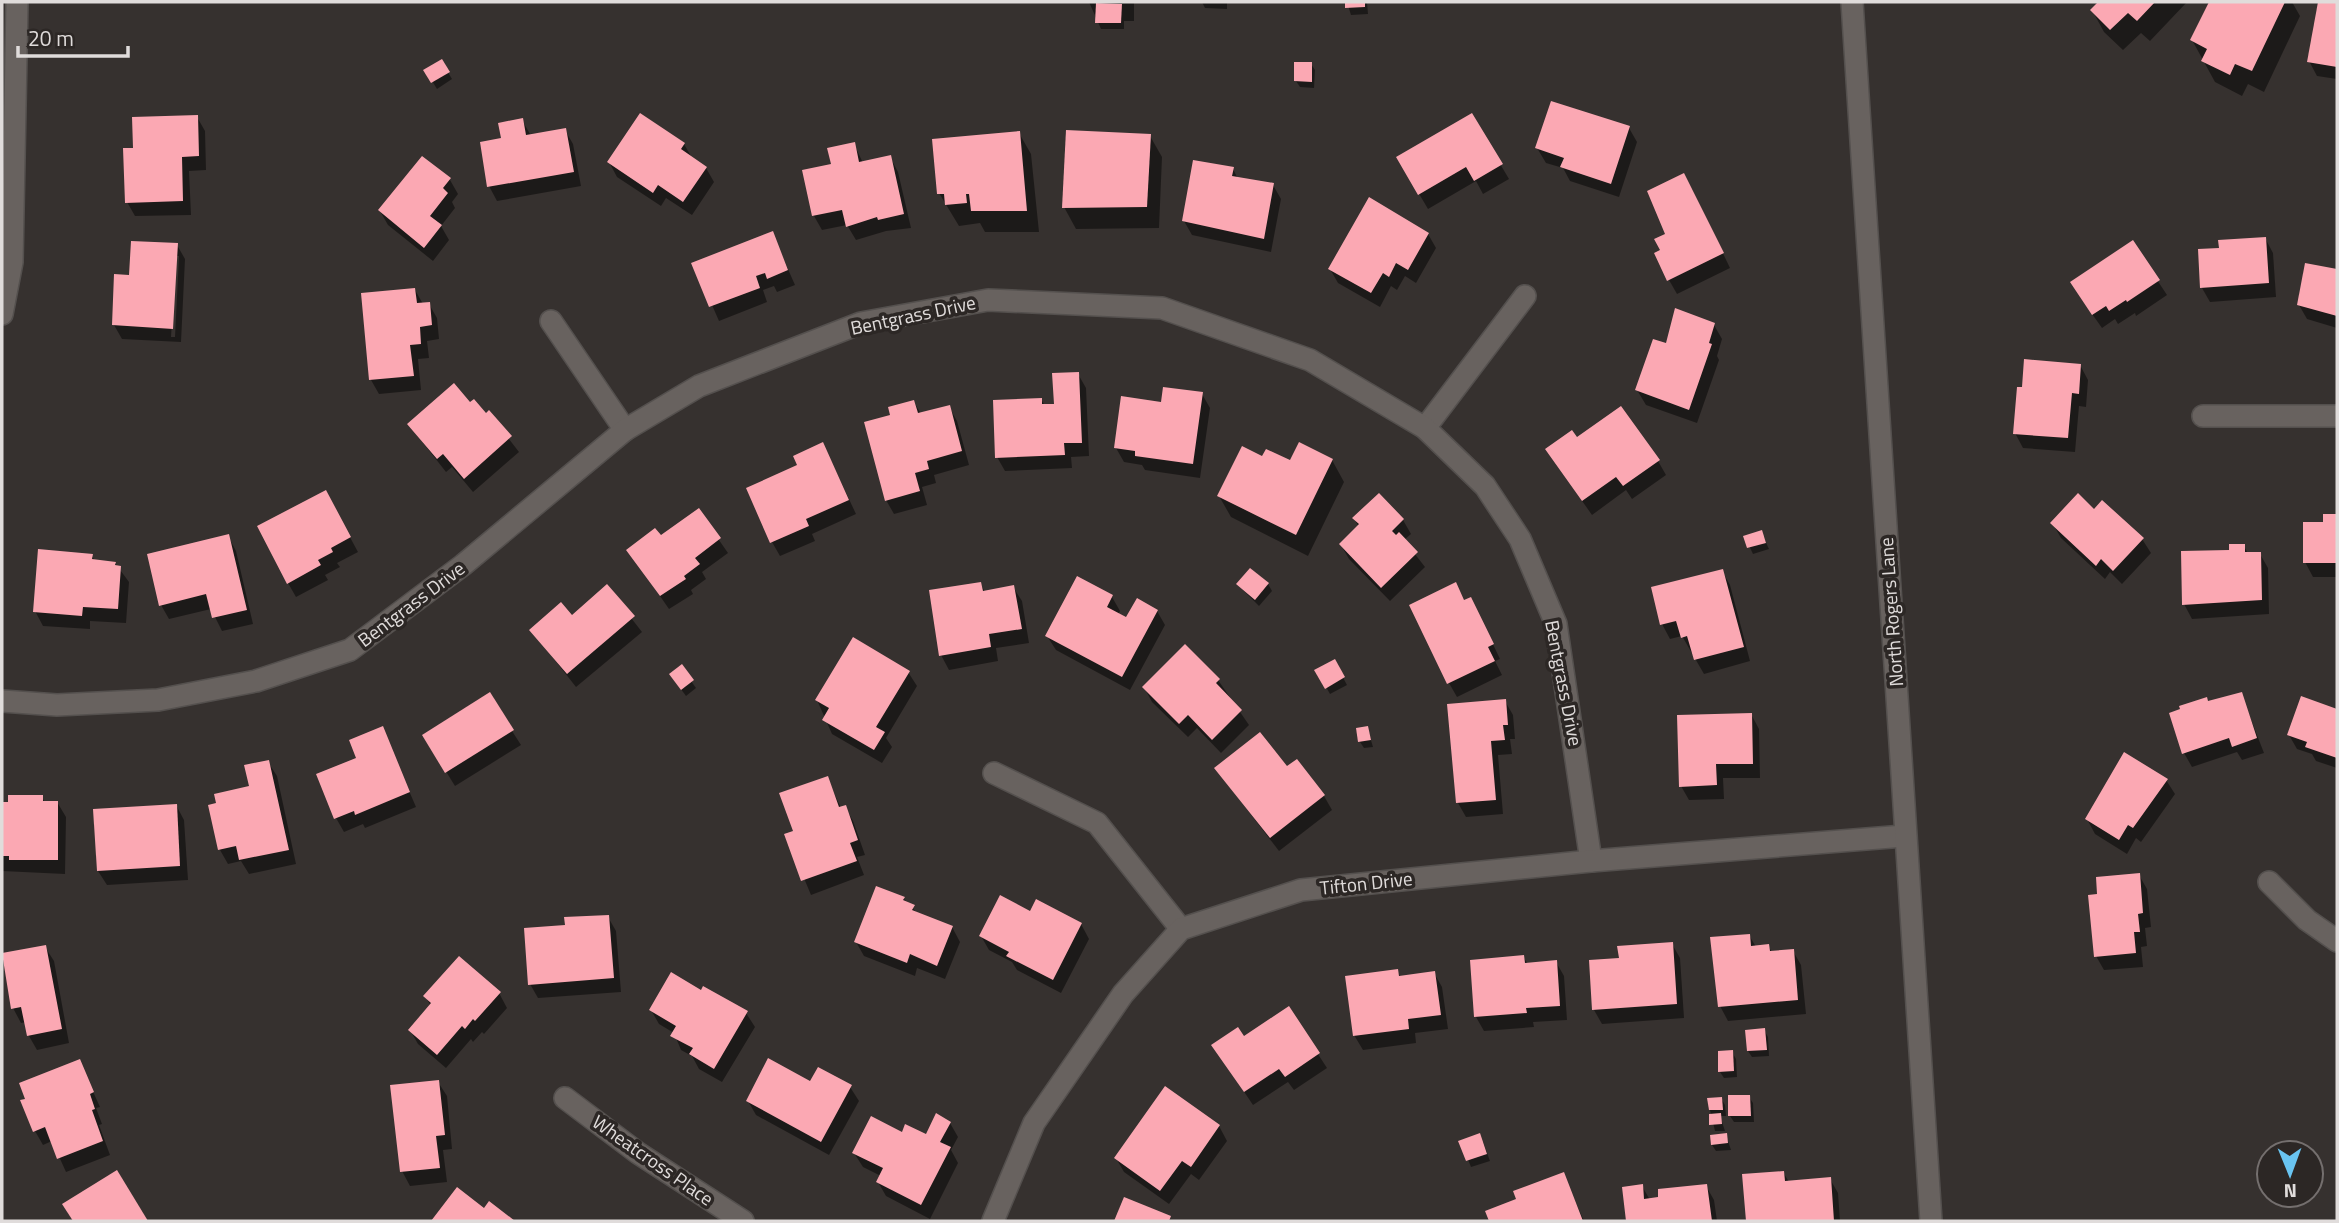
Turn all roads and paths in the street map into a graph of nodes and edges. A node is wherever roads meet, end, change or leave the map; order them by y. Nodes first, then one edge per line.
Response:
1 (17, 2) edge
2 (1852, 2) edge
3 (8, 139) edge
4 (1525, 296) dead end
5 (2, 314) edge
6 (551, 321) dead end
7 (2337, 415) edge
8 (2203, 416) dead end
9 (1425, 428) junction
10 (625, 430) junction
11 (2, 701) edge
12 (994, 773) dead end
13 (1904, 836) junction
14 (1591, 861) junction
15 (2269, 881) dead end
16 (1181, 929) junction
17 (2337, 941) edge
18 (565, 1098) dead end
19 (743, 1221) edge
20 (993, 1221) edge
21 (1931, 1221) edge

1 - 3 street
2 - 13 street, North Rogers Lane
3 - 5 street
4 - 9 street
6 - 10 street
7 - 8 street
9 - 10 street, Bentgrass Drive
9 - 14 street, Bentgrass Drive
10 - 11 street, Bentgrass Drive
12 - 16 street
13 - 14 street, Tifton Drive
13 - 21 street, North Rogers Lane
14 - 16 street, Tifton Drive
15 - 17 street
16 - 20 street
18 - 19 street, Wheatcross Place

